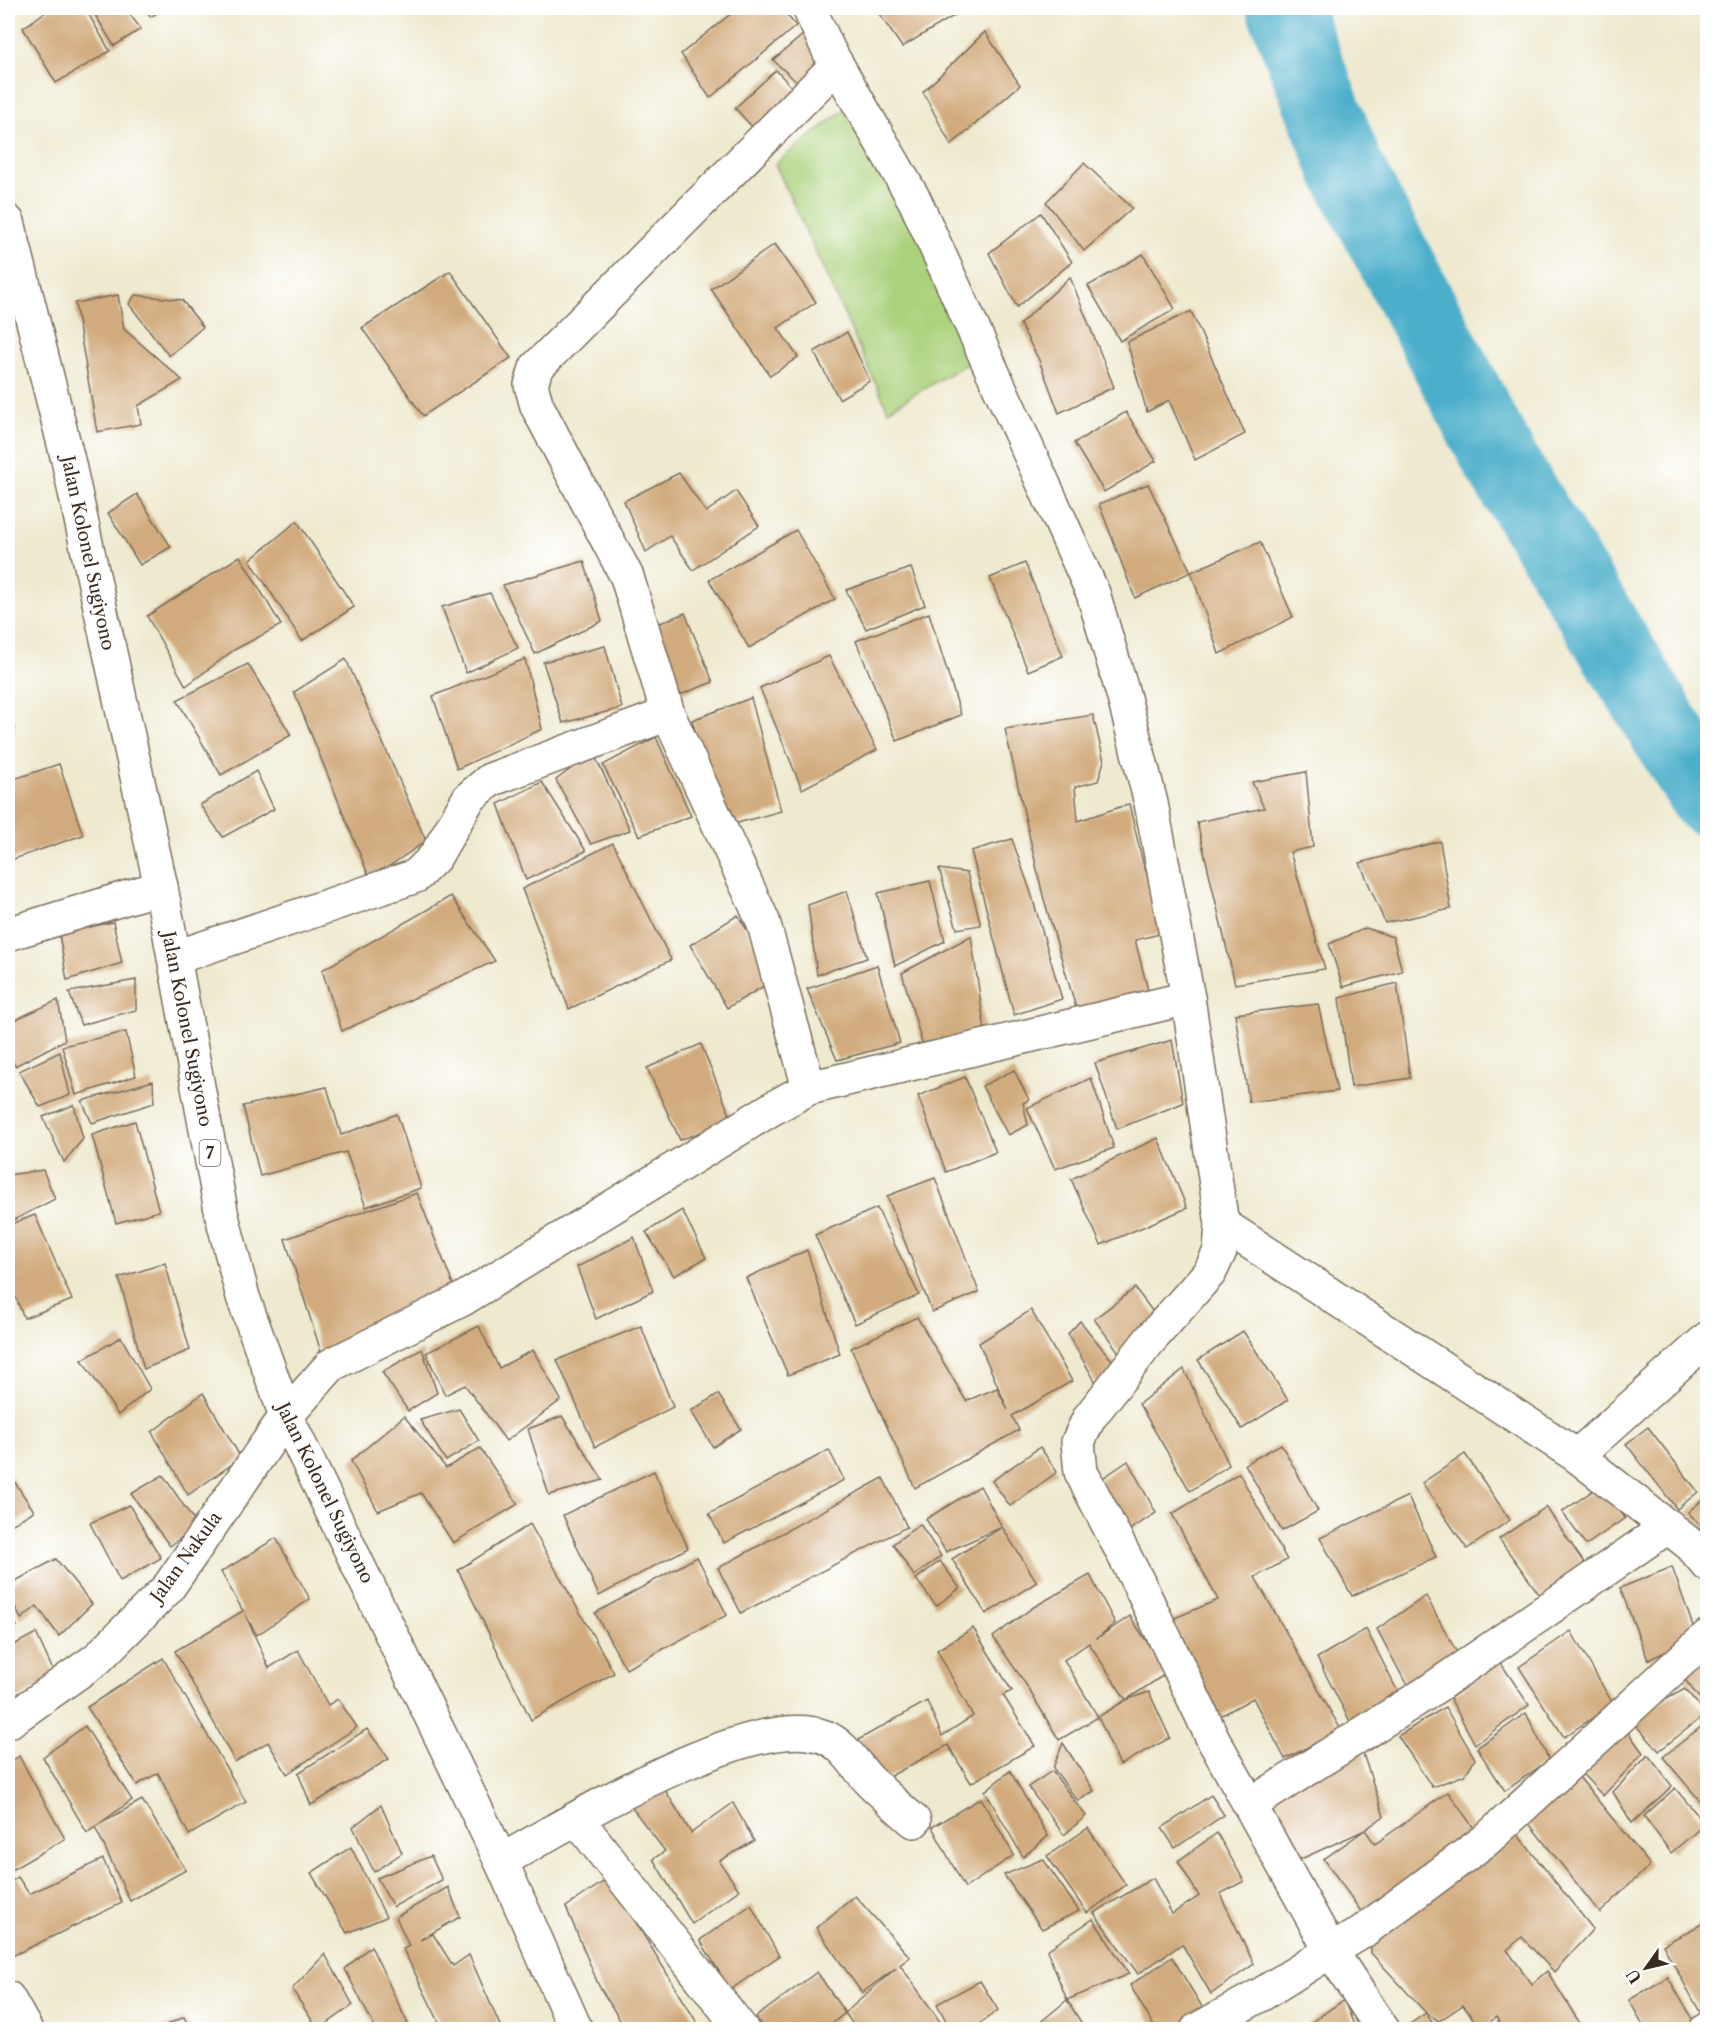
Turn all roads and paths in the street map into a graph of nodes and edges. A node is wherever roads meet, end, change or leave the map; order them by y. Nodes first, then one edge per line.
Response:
1 (809, 8) edge
2 (837, 65) junction
3 (8, 222) edge
4 (668, 714) junction
5 (161, 887) junction
6 (8, 934) edge
7 (174, 958) junction
8 (1188, 998) junction
9 (809, 1088) junction
10 (1222, 1224) junction
11 (1707, 1338) edge
12 (286, 1416) junction
13 (1577, 1456) junction
14 (1669, 1526) junction
15 (1707, 1565) edge
16 (1707, 1635) edge
17 (8, 1722) edge
18 (1250, 1805) junction
19 (577, 1819) junction
20 (914, 1821) dead end
21 (501, 1861) junction
22 (1330, 1951) junction
23 (8, 1998) edge
24 (26, 2030) edge
25 (576, 2030) edge
26 (742, 2030) edge
27 (1197, 2030) edge
28 (1383, 2030) edge

1 - 2 main road
2 - 4 main road
2 - 8 main road
3 - 5 main road, Jalan Kolonel Sugiyono / 7
4 - 7 main road
4 - 9 main road
5 - 6 main road
5 - 7 main road, Jalan Kolonel Sugiyono / 7
7 - 12 main road, Jalan Kolonel Sugiyono / 7
8 - 9 main road, Jalan Nakula
8 - 10 main road
9 - 12 main road, Jalan Nakula
10 - 13 main road
10 - 18 main road
11 - 13 main road
12 - 17 main road, Jalan Nakula
12 - 21 main road, Jalan Kolonel Sugiyono / 7
13 - 14 main road
14 - 15 main road
14 - 18 main road
16 - 22 main road
18 - 22 main road
19 - 20 main road
19 - 21 main road
19 - 26 main road
21 - 25 main road, Jalan Kolonel Sugiyono / 7
22 - 27 main road
22 - 28 main road
23 - 24 main road

